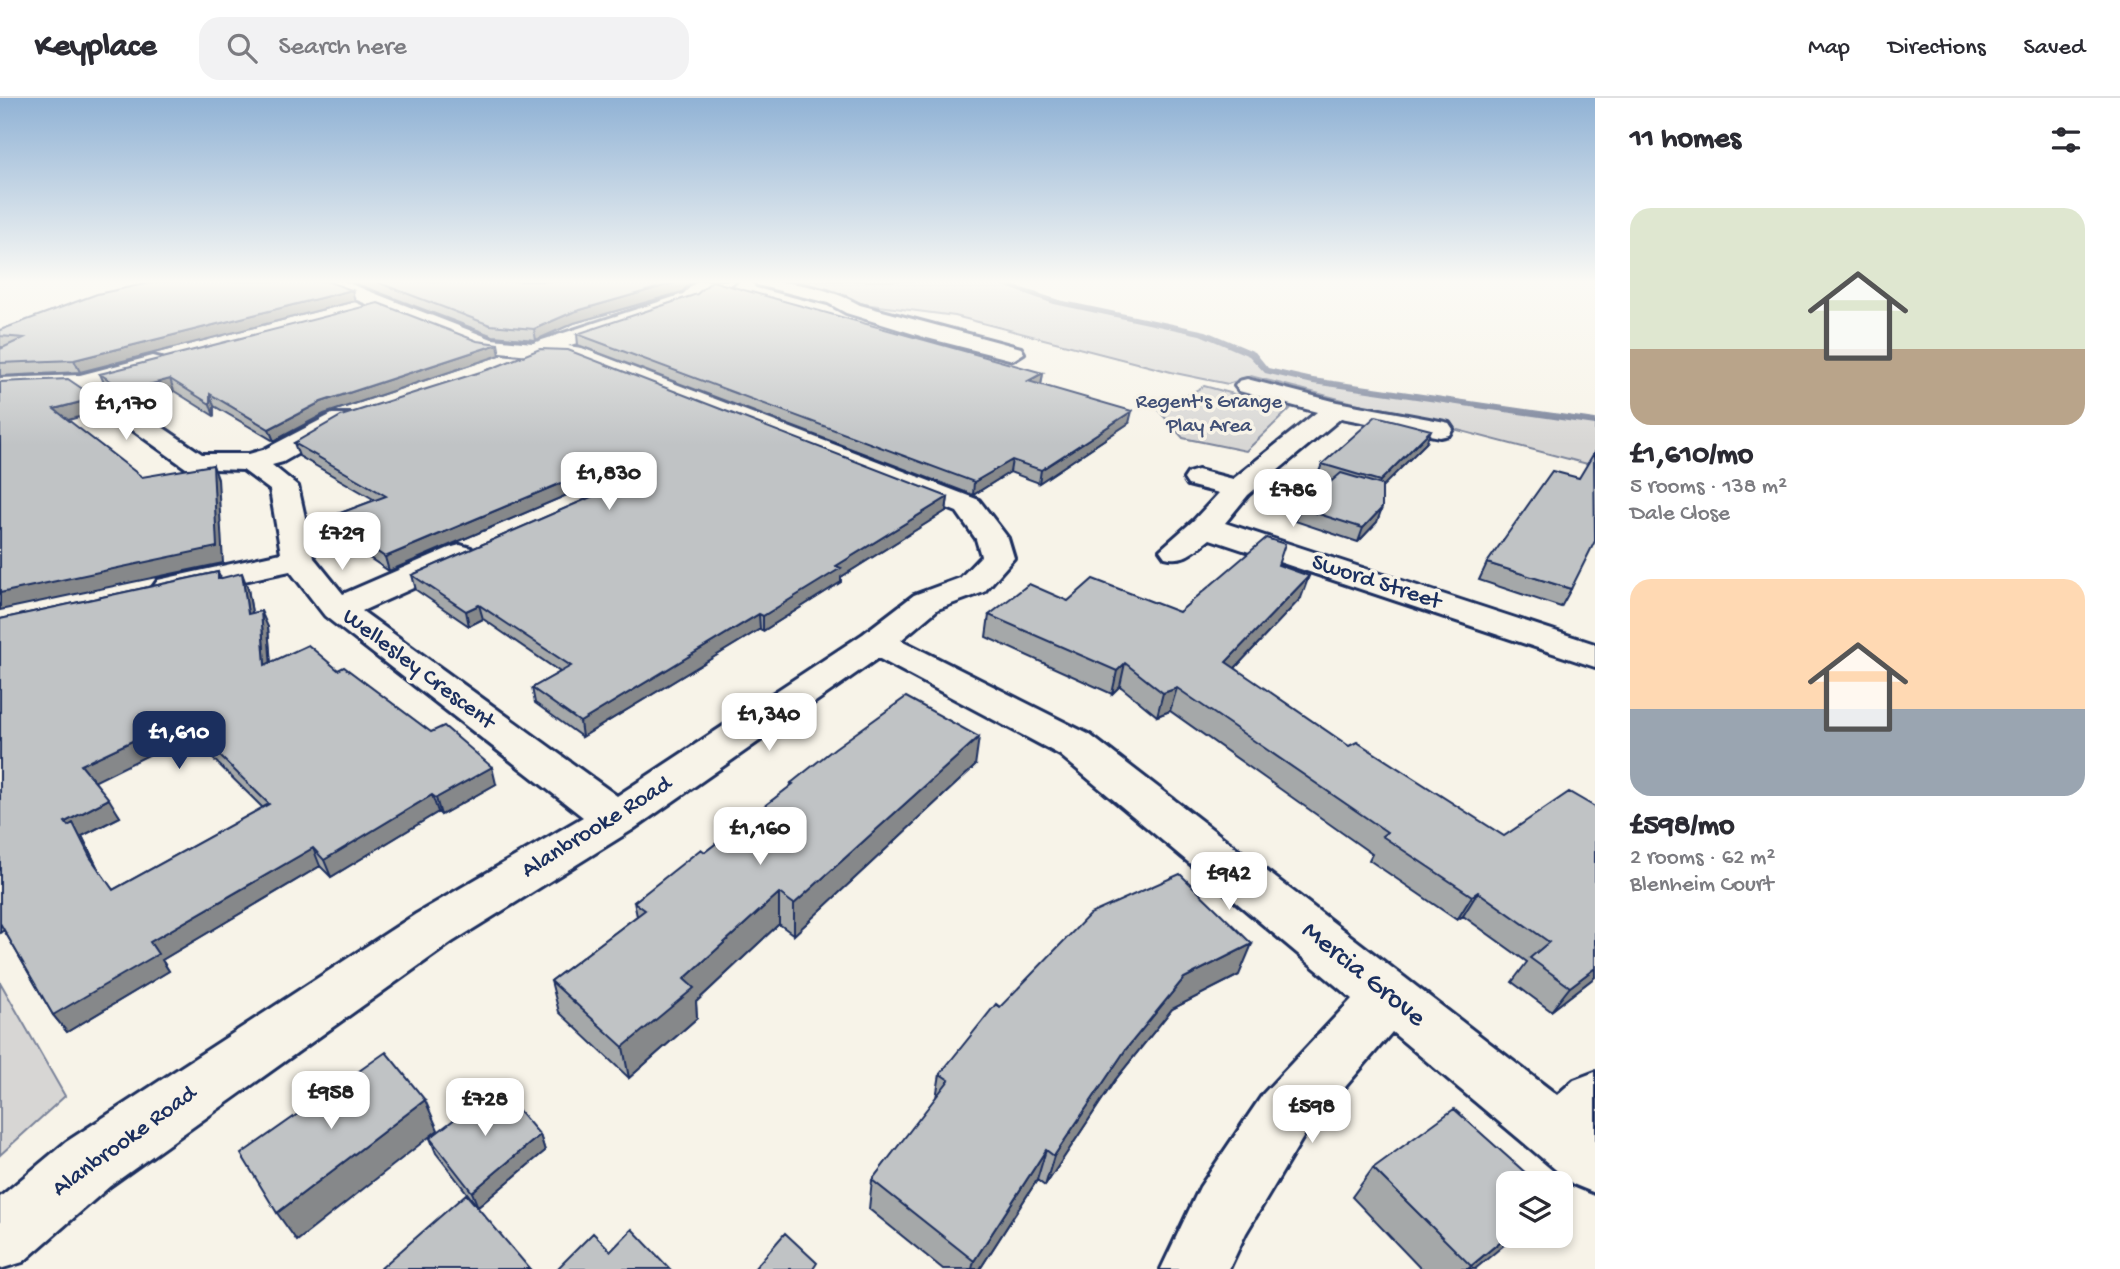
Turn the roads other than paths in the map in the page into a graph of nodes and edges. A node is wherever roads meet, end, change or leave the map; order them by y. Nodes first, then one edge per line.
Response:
1 (465, 336) edge
2 (577, 336) edge
3 (945, 336) edge
4 (531, 351) junction
5 (1013, 353) dead end
6 (172, 358) edge
7 (486, 372) edge
8 (80, 382) junction
9 (0, 384) edge
10 (1247, 386) dead end
11 (372, 409) edge
12 (1336, 409) junction
13 (1440, 429) dead end
14 (249, 462) junction
15 (1198, 479) dead end
16 (1238, 489) junction
17 (1205, 527) junction
18 (485, 544) edge
19 (1176, 550) dead end
20 (298, 559) junction
21 (135, 594) edge
22 (337, 609) junction
23 (876, 642) junction
24 (1595, 656) edge
25 (616, 819) junction
26 (1389, 996) junction
27 (1583, 1131) edge
28 (0, 1239) edge
29 (1195, 1269) edge

1 - 4 street, Alanbrooke Road
2 - 4 street
3 - 5 street
4 - 7 street
4 - 23 street, Alanbrooke Road
6 - 8 street
8 - 9 street
8 - 14 street
10 - 12 street
11 - 14 street
12 - 13 street
12 - 16 street
14 - 20 street, Wellesley Crescent
15 - 16 street
16 - 17 street
17 - 19 street
17 - 24 street, Sword Street
18 - 22 street
20 - 21 street
20 - 22 street, Wellesley Crescent
22 - 25 street, Wellesley Crescent
23 - 25 street, Alanbrooke Road
23 - 26 street, Mercia Grove
25 - 28 street, Alanbrooke Road
26 - 27 street, Mercia Grove
26 - 29 street

